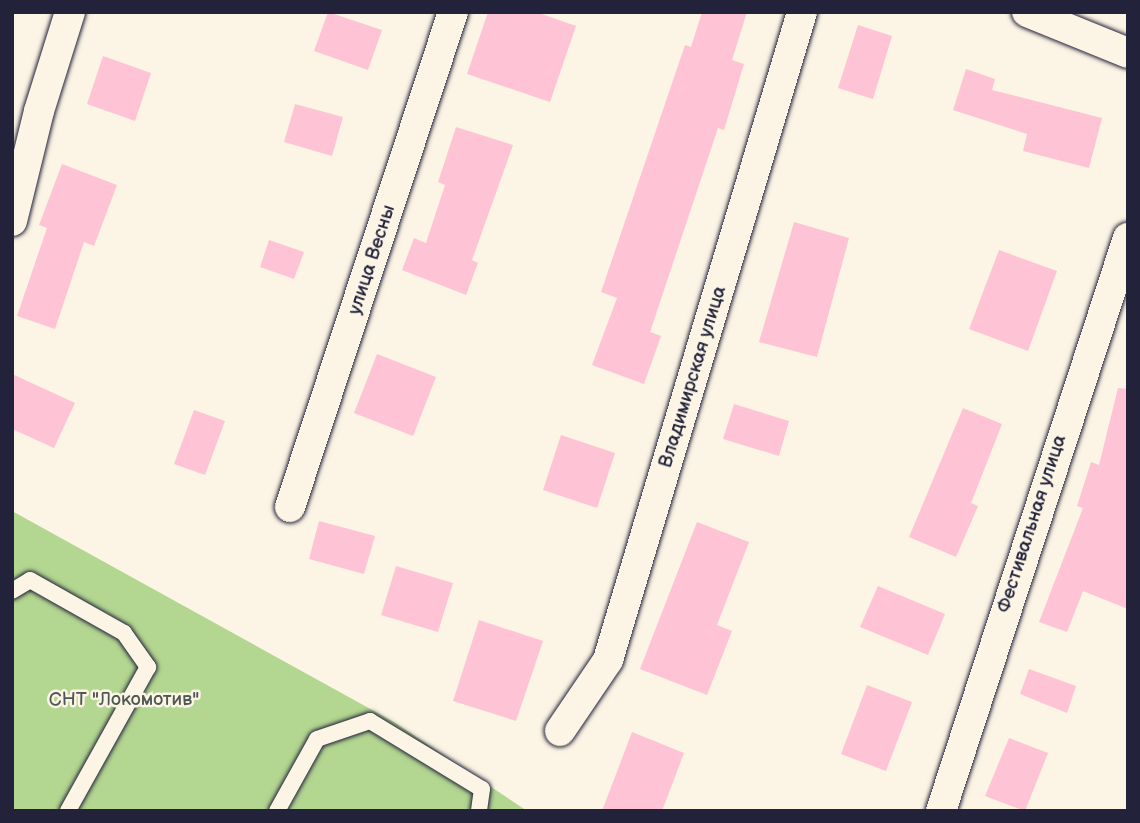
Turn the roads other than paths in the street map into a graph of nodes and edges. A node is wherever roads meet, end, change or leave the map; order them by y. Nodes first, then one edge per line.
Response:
1 (70, 12) edge
2 (453, 12) edge
3 (802, 12) edge
4 (1027, 12) edge
5 (1128, 53) edge
6 (12, 221) edge
7 (1128, 238) edge
8 (290, 507) dead end
9 (12, 591) edge
10 (560, 730) dead end
11 (68, 811) edge
12 (277, 811) edge
13 (479, 811) edge
14 (941, 811) edge

1 - 6 street
2 - 8 street, улица Весны
3 - 10 street, Владимирская улица
4 - 5 street
7 - 14 street, Фестивальная улица
9 - 11 lane
12 - 13 lane

